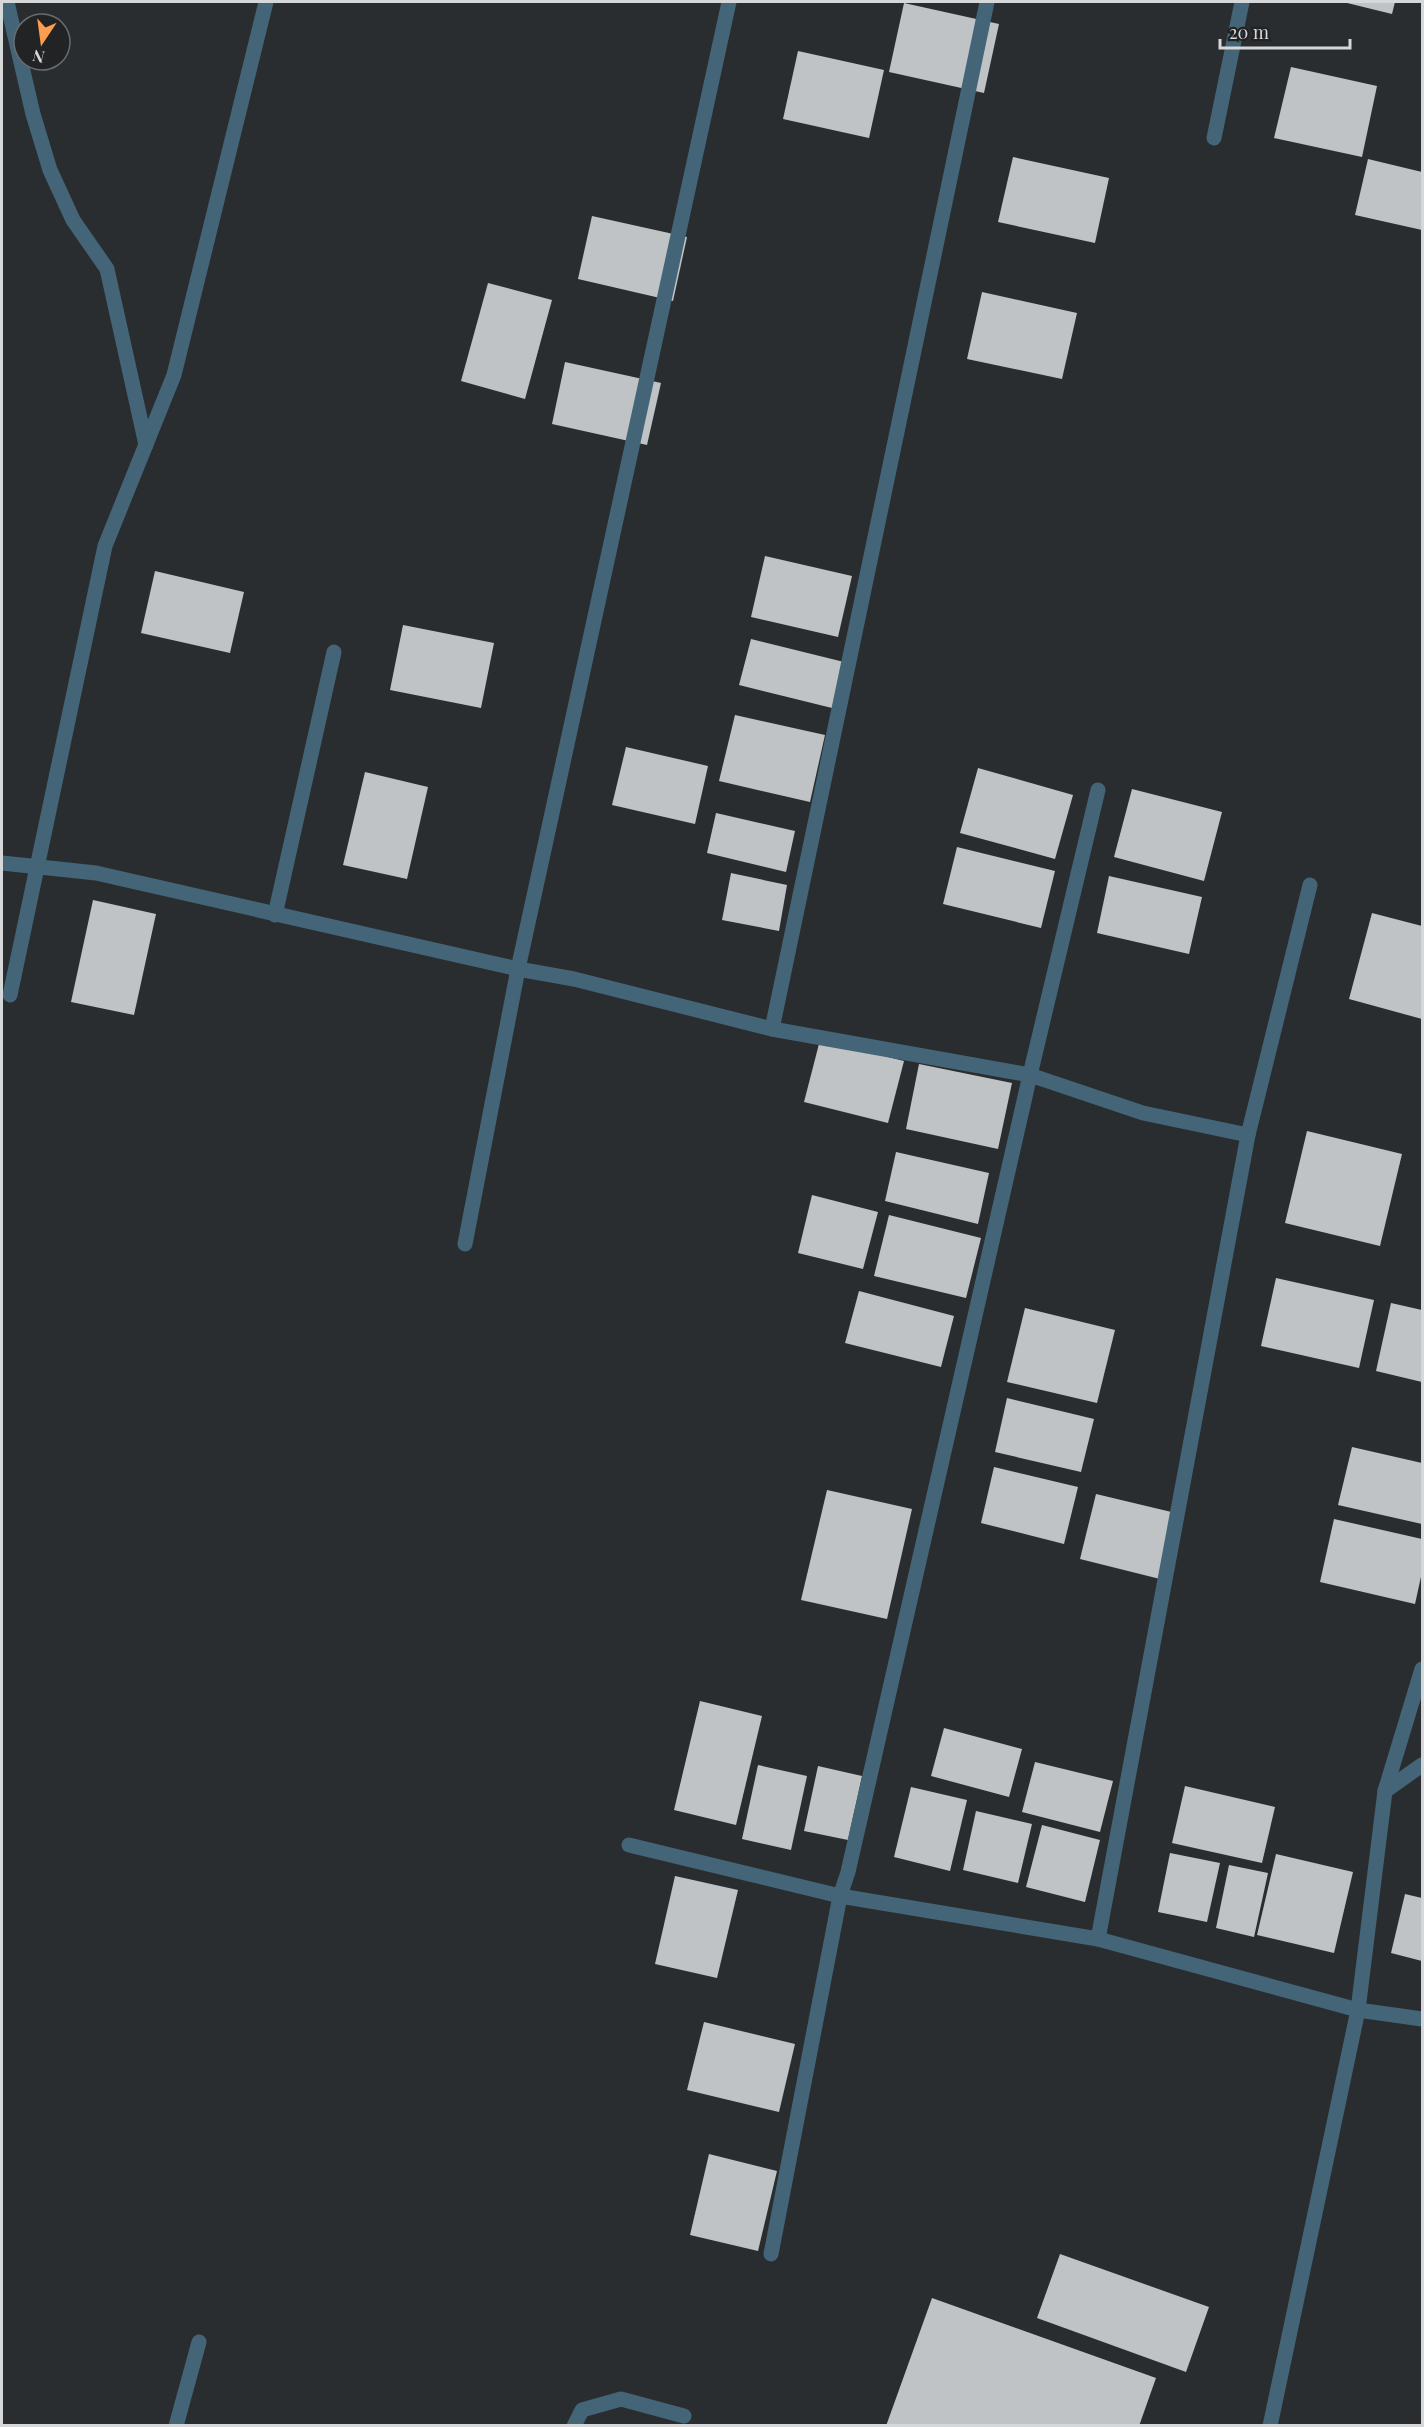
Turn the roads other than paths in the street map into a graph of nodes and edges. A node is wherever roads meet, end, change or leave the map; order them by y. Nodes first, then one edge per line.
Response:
1 (7, 2) edge
2 (266, 2) edge
3 (729, 2) edge
4 (987, 2) edge
5 (1242, 2) edge
6 (1214, 138) dead end
7 (146, 445) junction
8 (334, 652) dead end
9 (1098, 789) dead end
10 (2, 863) edge
11 (37, 867) junction
12 (1310, 885) dead end
13 (275, 915) junction
14 (518, 969) junction
15 (10, 995) dead end
16 (772, 1029) junction
17 (1030, 1075) junction
18 (1248, 1136) junction
19 (465, 1244) dead end
20 (1422, 1669) edge
21 (1422, 1765) edge
22 (1385, 1791) junction
23 (629, 1845) dead end
24 (840, 1896) junction
25 (1098, 1939) junction
26 (1358, 2010) junction
27 (1422, 2019) edge
28 (771, 2254) dead end
29 (199, 2342) dead end
30 (684, 2416) dead end
31 (176, 2426) edge
32 (574, 2426) edge
33 (1270, 2426) edge

1 - 7 street
2 - 7 street
3 - 14 street
4 - 16 street
5 - 6 street
7 - 11 street
8 - 13 street
9 - 17 street
10 - 11 street
11 - 13 street
11 - 15 street
12 - 18 street
13 - 14 street
14 - 16 street
14 - 19 street
16 - 17 street
17 - 18 street
17 - 24 street
18 - 25 street
20 - 22 street
21 - 22 street
22 - 26 street
23 - 24 street
24 - 25 street
24 - 28 street
25 - 26 street
26 - 27 street
26 - 33 street
29 - 31 street
30 - 32 street

